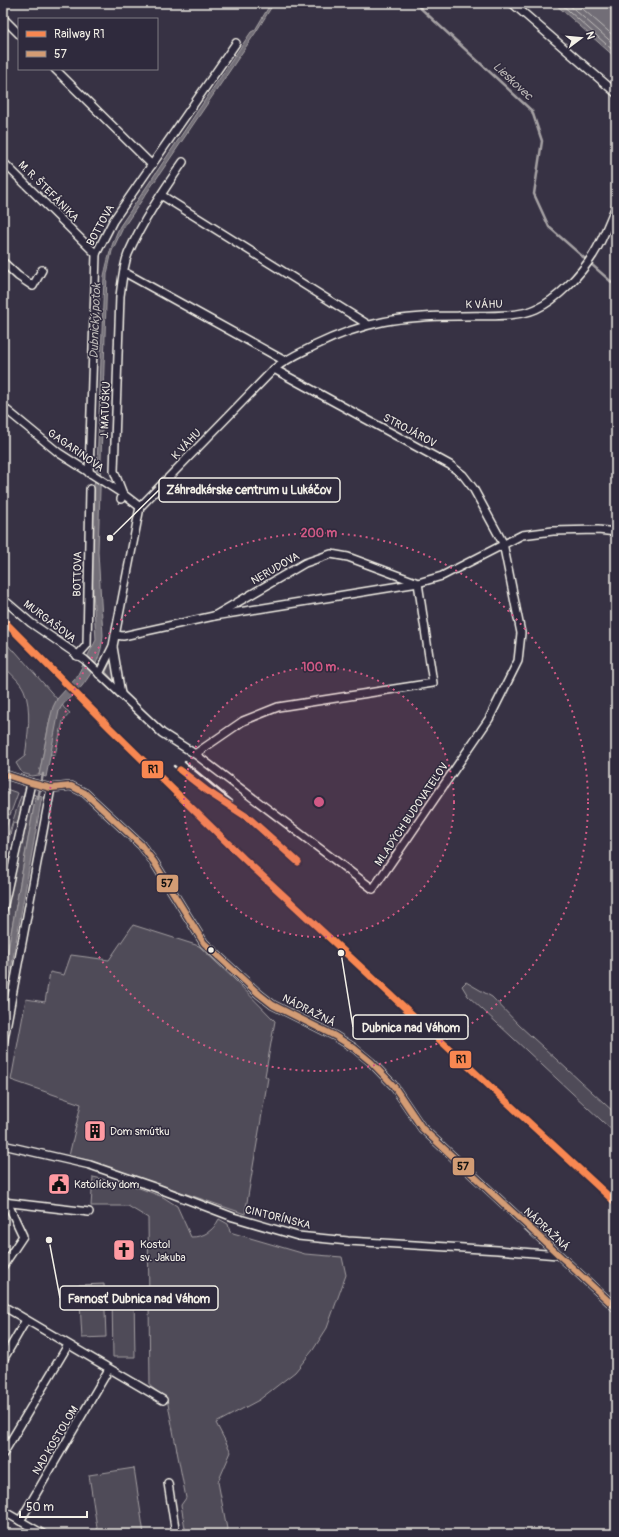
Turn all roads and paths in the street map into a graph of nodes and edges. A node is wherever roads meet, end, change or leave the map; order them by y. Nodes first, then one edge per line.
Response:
1 (512, 3) edge
2 (3, 18) edge
3 (18, 33) edge
4 (236, 43) dead end
5 (55, 70) edge
6 (616, 93) edge
7 (3, 162) edge
8 (183, 162) dead end
9 (152, 165) junction
10 (161, 195) junction
11 (616, 206) edge
12 (96, 254) junction
13 (3, 262) edge
14 (42, 270) dead end
15 (124, 272) junction
16 (367, 324) junction
17 (285, 361) junction
18 (274, 369) junction
19 (3, 407) edge
20 (90, 474) junction
21 (90, 489) dead end
22 (122, 496) junction
23 (140, 506) junction
24 (616, 532) edge
25 (503, 543) junction
26 (418, 584) junction
27 (3, 599) edge
28 (214, 616) junction
29 (115, 634) junction
30 (113, 646) junction
31 (77, 656) junction
32 (96, 672) junction
33 (121, 694) junction
34 (195, 754) junction
35 (3, 774) edge
36 (41, 785) junction
37 (3, 909) edge
38 (3, 1044) edge
39 (3, 1145) edge
40 (5, 1202) edge
41 (89, 1212) dead end
42 (558, 1255) junction
43 (3, 1266) edge
44 (3, 1306) edge
45 (616, 1308) edge
46 (26, 1320) junction
47 (68, 1345) junction
48 (3, 1360) edge
49 (109, 1369) junction
50 (163, 1400) dead end
51 (3, 1454) edge
52 (168, 1483) dead end
53 (3, 1511) edge
54 (20, 1521) junction
55 (43, 1534) edge
56 (176, 1534) edge

1 - 6 street
2 - 3 street
4 - 9 street, BOTTOVA
5 - 9 street
7 - 12 street, M. R. ŠTEFÁNIKA
8 - 10 street, J. MATUŠKU
9 - 12 street, BOTTOVA
10 - 15 street, J. MATUŠKU
10 - 16 street
11 - 16 street, K VÁHU
12 - 20 street, BOTTOVA
13 - 14 street
15 - 17 street
15 - 22 street, J. MATUŠKU
16 - 17 street, K VÁHU
17 - 18 street, K VÁHU
18 - 23 street, K VÁHU
18 - 25 street, STROJÁROV
19 - 20 street, GAGARINOVA
20 - 22 street, GAGARINOVA
21 - 31 street, BOTTOVA
22 - 23 street, GAGARINOVA
23 - 29 street
24 - 25 street, NERUDOVA
25 - 26 street, NERUDOVA
25 - 34 street, MLADÝCH BUDOVATEĽOV
26 - 28 street, NERUDOVA
26 - 28 street, NERUDOVA
26 - 34 street
27 - 31 street, MURGAŠOVA
28 - 29 street, NERUDOVA
29 - 30 street
30 - 32 street
30 - 33 street
31 - 32 street, MURGAŠOVA
32 - 33 street, MLADÝCH BUDOVATEĽOV
33 - 34 street, MLADÝCH BUDOVATEĽOV
35 - 36 street
36 - 37 street
36 - 38 street
36 - 42 street, NÁDRAŽNÁ
39 - 42 street, CINTORÍNSKA
40 - 41 street
40 - 43 street
42 - 45 street, NÁDRAŽNÁ
44 - 46 street
46 - 47 street
46 - 48 street
47 - 49 street
47 - 51 street
49 - 50 street
49 - 54 street, NAD KOSTOLOM
52 - 56 street
53 - 54 street
54 - 55 street

